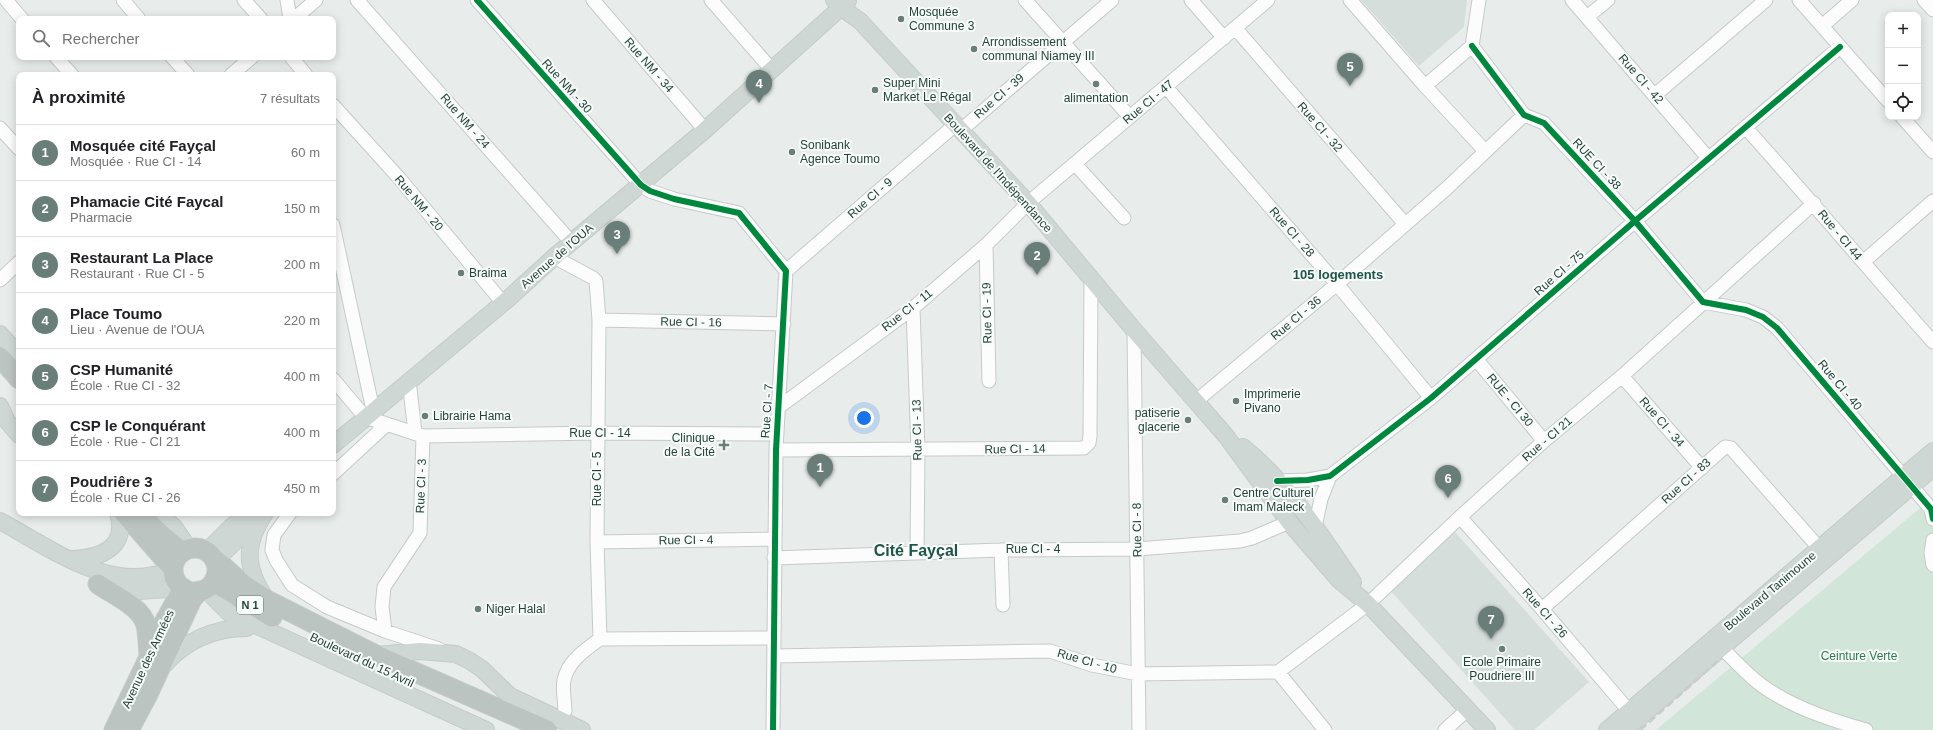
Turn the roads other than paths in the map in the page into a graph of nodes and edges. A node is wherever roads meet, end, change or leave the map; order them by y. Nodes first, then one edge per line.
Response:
1 (6, 0) edge
2 (123, 0) edge
3 (244, 0) edge
4 (287, 0) edge
5 (316, 0) edge
6 (357, 0) edge
7 (477, 0) edge
8 (593, 0) edge
9 (712, 0) edge
10 (854, 0) edge
11 (1025, 0) edge
12 (1112, 0) edge
13 (1191, 0) edge
14 (1268, 0) edge
15 (1350, 0) edge
16 (1479, 0) edge
17 (1572, 0) edge
18 (1608, 0) edge
19 (1766, 0) edge
20 (1799, 0) edge
21 (1852, 0) edge
22 (1924, 0) edge
23 (841, 2) edge
24 (1933, 10) edge
25 (19, 16) edge
26 (136, 16) edge
27 (258, 16) edge
28 (290, 16) edge
29 (297, 16) edge
30 (1587, 17) junction
31 (860, 21) junction
32 (1822, 26) junction
33 (1236, 29) junction
34 (1224, 38) junction
35 (1064, 41) junction
36 (1472, 46) junction
37 (1840, 48) junction
38 (59, 60) edge
39 (175, 60) edge
40 (248, 60) edge
41 (772, 70) junction
42 (69, 72) edge
43 (185, 72) edge
44 (234, 72) edge
45 (1425, 86) junction
46 (1166, 87) junction
47 (1655, 95) junction
48 (1885, 99) edge
49 (336, 108) edge
50 (1524, 115) junction
51 (1130, 117) junction
52 (1905, 120) edge
53 (0, 128) edge
54 (957, 128) junction
55 (1746, 128) junction
56 (705, 130) junction
57 (16, 146) edge
58 (1485, 151) junction
59 (1933, 152) edge
60 (1709, 159) junction
61 (1075, 164) junction
62 (641, 185) junction
63 (1933, 201) edge
64 (1028, 203) junction
65 (1814, 203) junction
66 (1124, 218) dead end
67 (1635, 221) junction
68 (1405, 224) junction
69 (572, 243) junction
70 (336, 244) edge
71 (986, 245) junction
72 (554, 257) junction
73 (1863, 262) junction
74 (16, 265) edge
75 (786, 271) junction
76 (1091, 279) junction
77 (0, 280) edge
78 (1337, 284) junction
79 (1703, 302) junction
80 (503, 303) junction
81 (913, 308) junction
82 (599, 320) junction
83 (784, 324) junction
84 (1134, 330) junction
85 (0, 334) edge
86 (1933, 342) edge
87 (16, 352) edge
88 (0, 357) edge
89 (1476, 359) junction
90 (0, 372) edge
91 (16, 376) edge
92 (1622, 376) junction
93 (409, 380) junction
94 (989, 381) dead end
95 (336, 382) edge
96 (16, 391) edge
97 (1431, 398) junction
98 (1195, 402) junction
99 (0, 406) edge
100 (779, 407) junction
101 (369, 413) junction
102 (387, 424) junction
103 (16, 432) edge
104 (597, 433) junction
105 (776, 434) junction
106 (419, 435) junction
107 (1226, 436) junction
108 (1544, 441) junction
109 (336, 442) edge
110 (776, 450) junction
111 (918, 450) junction
112 (1933, 450) edge
113 (1702, 468) junction
114 (1933, 468) edge
115 (336, 471) edge
116 (1330, 476) junction
117 (1277, 481) junction
118 (1907, 482) junction
119 (119, 516) edge
120 (127, 516) edge
121 (140, 516) edge
122 (146, 516) edge
123 (176, 516) edge
124 (245, 516) edge
125 (259, 516) edge
126 (262, 516) edge
127 (288, 516) edge
128 (1460, 517) junction
129 (1933, 519) edge
130 (0, 521) edge
131 (157, 522) edge
132 (1289, 522) junction
133 (1315, 527) junction
134 (774, 539) junction
135 (1933, 540) edge
136 (597, 542) junction
137 (1137, 549) junction
138 (1820, 549) junction
139 (1001, 550) junction
140 (199, 552) junction
141 (917, 552) junction
142 (774, 558) junction
143 (70, 559) junction
144 (1933, 566) edge
145 (173, 569) junction
146 (98, 584) junction
147 (201, 587) junction
148 (267, 600) junction
149 (1368, 604) junction
150 (1003, 605) dead end
151 (1542, 609) junction
152 (247, 628) junction
153 (280, 630) junction
154 (386, 630) junction
155 (774, 638) junction
156 (600, 639) junction
157 (1722, 648) junction
158 (376, 654) junction
159 (456, 654) junction
160 (774, 656) junction
161 (154, 663) junction
162 (1278, 672) junction
163 (1138, 674) junction
164 (1468, 709) junction
165 (565, 711) dead end
166 (1629, 711) junction
167 (773, 716) junction
168 (114, 730) edge
169 (129, 730) edge
170 (486, 730) edge
171 (515, 730) edge
172 (547, 730) edge
173 (582, 730) edge
174 (764, 730) edge
175 (773, 730) edge
176 (1139, 730) edge
177 (1325, 730) edge
178 (1444, 730) edge
179 (1487, 730) edge
180 (1607, 730) edge
181 (1625, 730) edge
182 (1866, 730) edge

1 - 25 street
2 - 26 street
3 - 27 street
4 - 28 street
5 - 29 street
6 - 69 street, Rue NM - 24
7 - 62 street, Rue NM - 30
8 - 56 street, Rue NM - 34
9 - 41 street
10 - 31 main road, Boulevard de l'Indépendance
11 - 35 street
12 - 35 street, Rue CI - 39
13 - 34 street
14 - 33 street, Rue CI - 47
15 - 45 street
16 - 36 street
17 - 30 street, Rue CI - 42
18 - 30 street
19 - 47 street
20 - 32 street
21 - 32 street
22 - 24 street
23 - 31 main road, Boulevard de l'Indépendance
23 - 41 main road, Avenue de l'OUA
30 - 47 street, Rue CI - 42
31 - 54 main road, Boulevard de l'Indépendance
32 - 37 street
33 - 34 street, Rue CI - 47
33 - 68 street, Rue CI - 32
34 - 46 street, Rue CI - 47
35 - 51 street
35 - 54 street, Rue CI - 39
36 - 45 street
36 - 50 street
37 - 48 street
37 - 55 street, Rue CI - 75
38 - 42 street
39 - 43 street
40 - 44 street
41 - 56 main road, Avenue de l'OUA
45 - 58 street
46 - 51 street, Rue CI - 47
46 - 78 street, Rue CI - 28
47 - 60 street, Rue CI - 42
49 - 80 street, Rue NM - 20
50 - 58 street, Rue CI - 36
50 - 67 street, RUE CI - 38
51 - 61 street, Rue CI - 47
52 - 59 street
53 - 57 street
54 - 64 main road, Boulevard de l'Indépendance
54 - 75 street, Rue CI - 9
55 - 60 street, Rue CI - 75
55 - 65 street, Rue - CI 44
56 - 62 main road, Avenue de l'OUA
58 - 68 street, Rue CI - 36
60 - 67 street, Rue CI - 75
61 - 64 street, Rue CI - 47
61 - 66 street
62 - 69 main road, Avenue de l'OUA
62 - 75 street
63 - 73 street
64 - 71 street, Rue CI - 11
64 - 76 main road, Boulevard de l'Indépendance
65 - 73 street, Rue - CI 44
65 - 79 street, Rue - CI 21
67 - 79 street, RUE CI - 38
67 - 89 street, Rue CI - 75
68 - 78 street, Rue CI - 36
69 - 72 main road, Avenue de l'OUA
70 - 101 street
71 - 81 street, Rue CI - 11
71 - 94 street, Rue CI - 19
72 - 80 main road, Avenue de l'OUA
72 - 82 street, Rue CI - 5
73 - 86 street, Rue - CI 44
74 - 77 street
75 - 83 street, Rue CI - 7
76 - 84 main road, Boulevard de l'Indépendance
76 - 111 street, Rue CI - 14
78 - 97 street, Rue CI - 28
78 - 98 street, Rue CI - 36
79 - 92 street, Rue - CI 21
79 - 118 street, Rue CI - 40
80 - 93 main road, Avenue de l'OUA
81 - 100 street, Rue CI - 11
81 - 111 street, Rue CI - 13
82 - 83 street, Rue CI - 16
82 - 104 street, Rue CI - 5
83 - 100 street, Rue CI - 7
84 - 98 main road, Boulevard de l'Indépendance
84 - 137 street, Rue CI - 8
85 - 87 main road
88 - 91 highway
89 - 97 street, Rue CI - 75
89 - 108 street, RUE - CI 30
90 - 96 highway
92 - 108 street, Rue - CI 21
92 - 113 street, Rue CI - 34
93 - 101 main road, Avenue de l'OUA
93 - 106 street, Rue CI - 3
95 - 101 street
97 - 116 street, Rue CI - 75
98 - 107 main road, Boulevard de l'Indépendance
99 - 103 main road
100 - 105 street, Rue CI - 7
101 - 102 street
101 - 109 main road, Avenue de l'OUA
102 - 106 street
102 - 115 street
104 - 105 street, Rue CI - 14
104 - 106 street, Rue CI - 14
104 - 136 street, Rue CI - 5
105 - 110 street, Rue CI - 7
106 - 154 street, Rue CI - 3
107 - 117 main road, Boulevard de l'Indépendance
107 - 132 main road, Boulevard de l'Indépendance
108 - 128 street, Rue - CI 21
110 - 111 street, Rue CI - 14
110 - 134 street, Rue CI - 7
111 - 141 street, Rue CI - 13
112 - 118 main road, Boulevard Tanimoune
113 - 138 street, Rue CI - 83
113 - 151 street, Rue CI - 83
114 - 118 main road, Boulevard Tanimoune
116 - 117 street, Rue CI - 75
116 - 133 street
117 - 133 main road, Boulevard de l'Indépendance
118 - 129 street, Rue CI - 40
118 - 138 main road, Boulevard Tanimoune
118 - 157 main road, Boulevard Tanimoune
119 - 143 main road
120 - 145 highway
121 - 131 main road
122 - 131 highway, Boulevard du 15 Avril
123 - 140 main road
124 - 140 main road
125 - 140 main road
126 - 148 main road
127 - 154 street
128 - 149 street, Rue - CI 21
128 - 151 street, Rue CI - 26
130 - 143 main road
131 - 140 highway, Boulevard du 15 Avril
132 - 137 street, Rue CI - 4
132 - 149 main road, Boulevard de l'Indépendance
133 - 149 main road, Boulevard de l'Indépendance
134 - 136 street, Rue CI - 4
134 - 142 street, Rue CI - 7
135 - 144 street
136 - 156 street, Rue CI - 5
137 - 139 street, Rue CI - 4
137 - 163 street, Rue CI - 8
138 - 166 main road, Boulevard Tanimoune
139 - 141 street, Rue CI - 4
139 - 150 street
140 - 145 highway
140 - 147 highway
140 - 148 highway, Boulevard du 15 Avril
141 - 142 street, Rue CI - 4
142 - 155 street, Rue CI - 7
143 - 145 main road
143 - 146 main road
145 - 147 highway
146 - 147 main road
146 - 161 highway
147 - 152 main road, Boulevard du 15 Avril
147 - 153 highway, Boulevard du 15 Avril / N 1
147 - 161 highway, Avenue des Armées
148 - 158 highway, Boulevard du 15 Avril
149 - 162 street, Rue - CI 21
149 - 164 main road, Boulevard de l'Indépendance
151 - 166 street, Rue CI - 26
152 - 153 main road, Boulevard du 15 Avril
152 - 161 main road
153 - 170 main road, Boulevard du 15 Avril
153 - 171 highway, Boulevard du 15 Avril
154 - 159 street
155 - 156 street
155 - 160 street, Rue CI - 7
156 - 165 street
157 - 181 main road, Boulevard Tanimoune
157 - 182 street
158 - 159 main road, Boulevard du 15 Avril
158 - 172 highway, Boulevard du 15 Avril
159 - 173 main road, Boulevard du 15 Avril
160 - 163 street, Rue CI - 10
160 - 167 street, Rue CI - 7
161 - 168 highway, Avenue des Armées
161 - 169 highway, Avenue des Armées
162 - 163 street, Rue CI - 10
162 - 177 street
163 - 176 street, Rue CI - 8
164 - 178 street
164 - 179 main road, Boulevard de l'Indépendance
166 - 180 main road, Boulevard Tanimoune
167 - 174 street
167 - 175 street, Rue CI - 7

